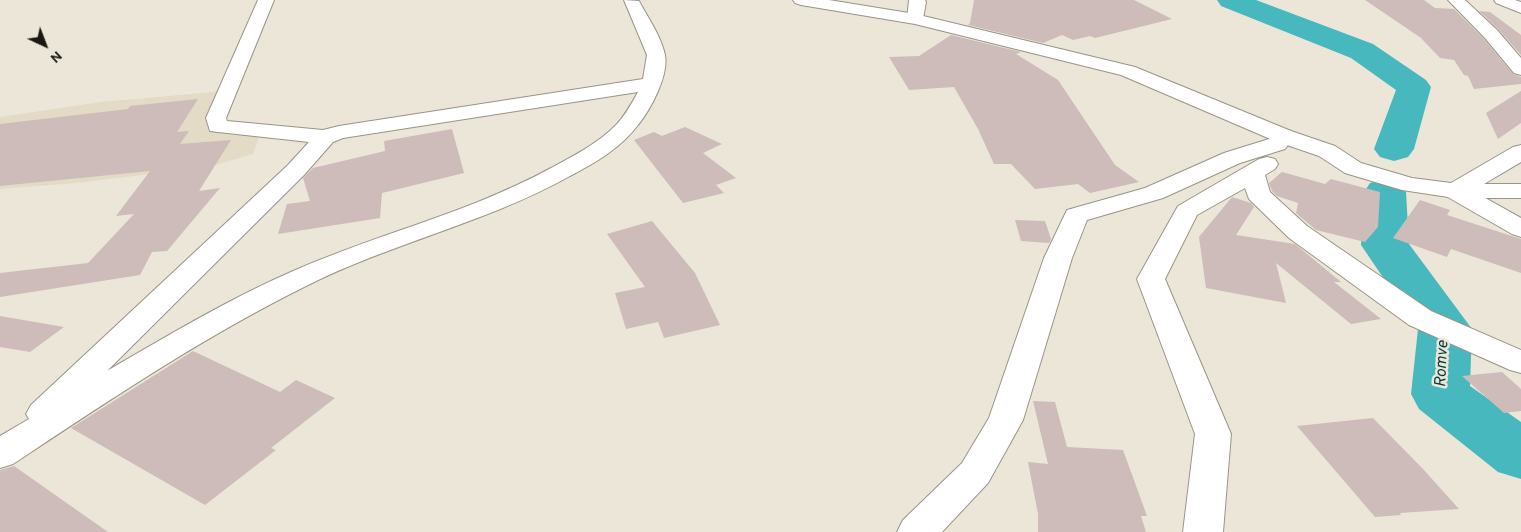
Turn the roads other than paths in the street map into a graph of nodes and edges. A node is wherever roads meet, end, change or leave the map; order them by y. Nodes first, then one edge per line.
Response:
1 (266, 0) edge
2 (631, 0) edge
3 (801, 0) edge
4 (1456, 0) edge
5 (1502, 0) edge
6 (1521, 8) edge
7 (916, 10) edge
8 (1521, 69) edge
9 (651, 84) junction
10 (325, 137) junction
11 (1280, 140) junction
12 (1521, 152) edge
13 (1252, 173) junction
14 (1521, 190) edge
15 (1455, 191) junction
16 (1521, 229) edge
17 (1521, 362) edge
18 (2, 453) edge
19 (917, 532) edge
20 (1203, 532) edge

1 - 10 street
2 - 9 street
3 - 7 street
4 - 8 street
5 - 6 street
7 - 11 street
9 - 10 street
9 - 18 street
10 - 18 street
11 - 13 street
11 - 15 street
11 - 19 street
12 - 15 street
13 - 17 street
13 - 20 street
14 - 15 street
15 - 16 street

